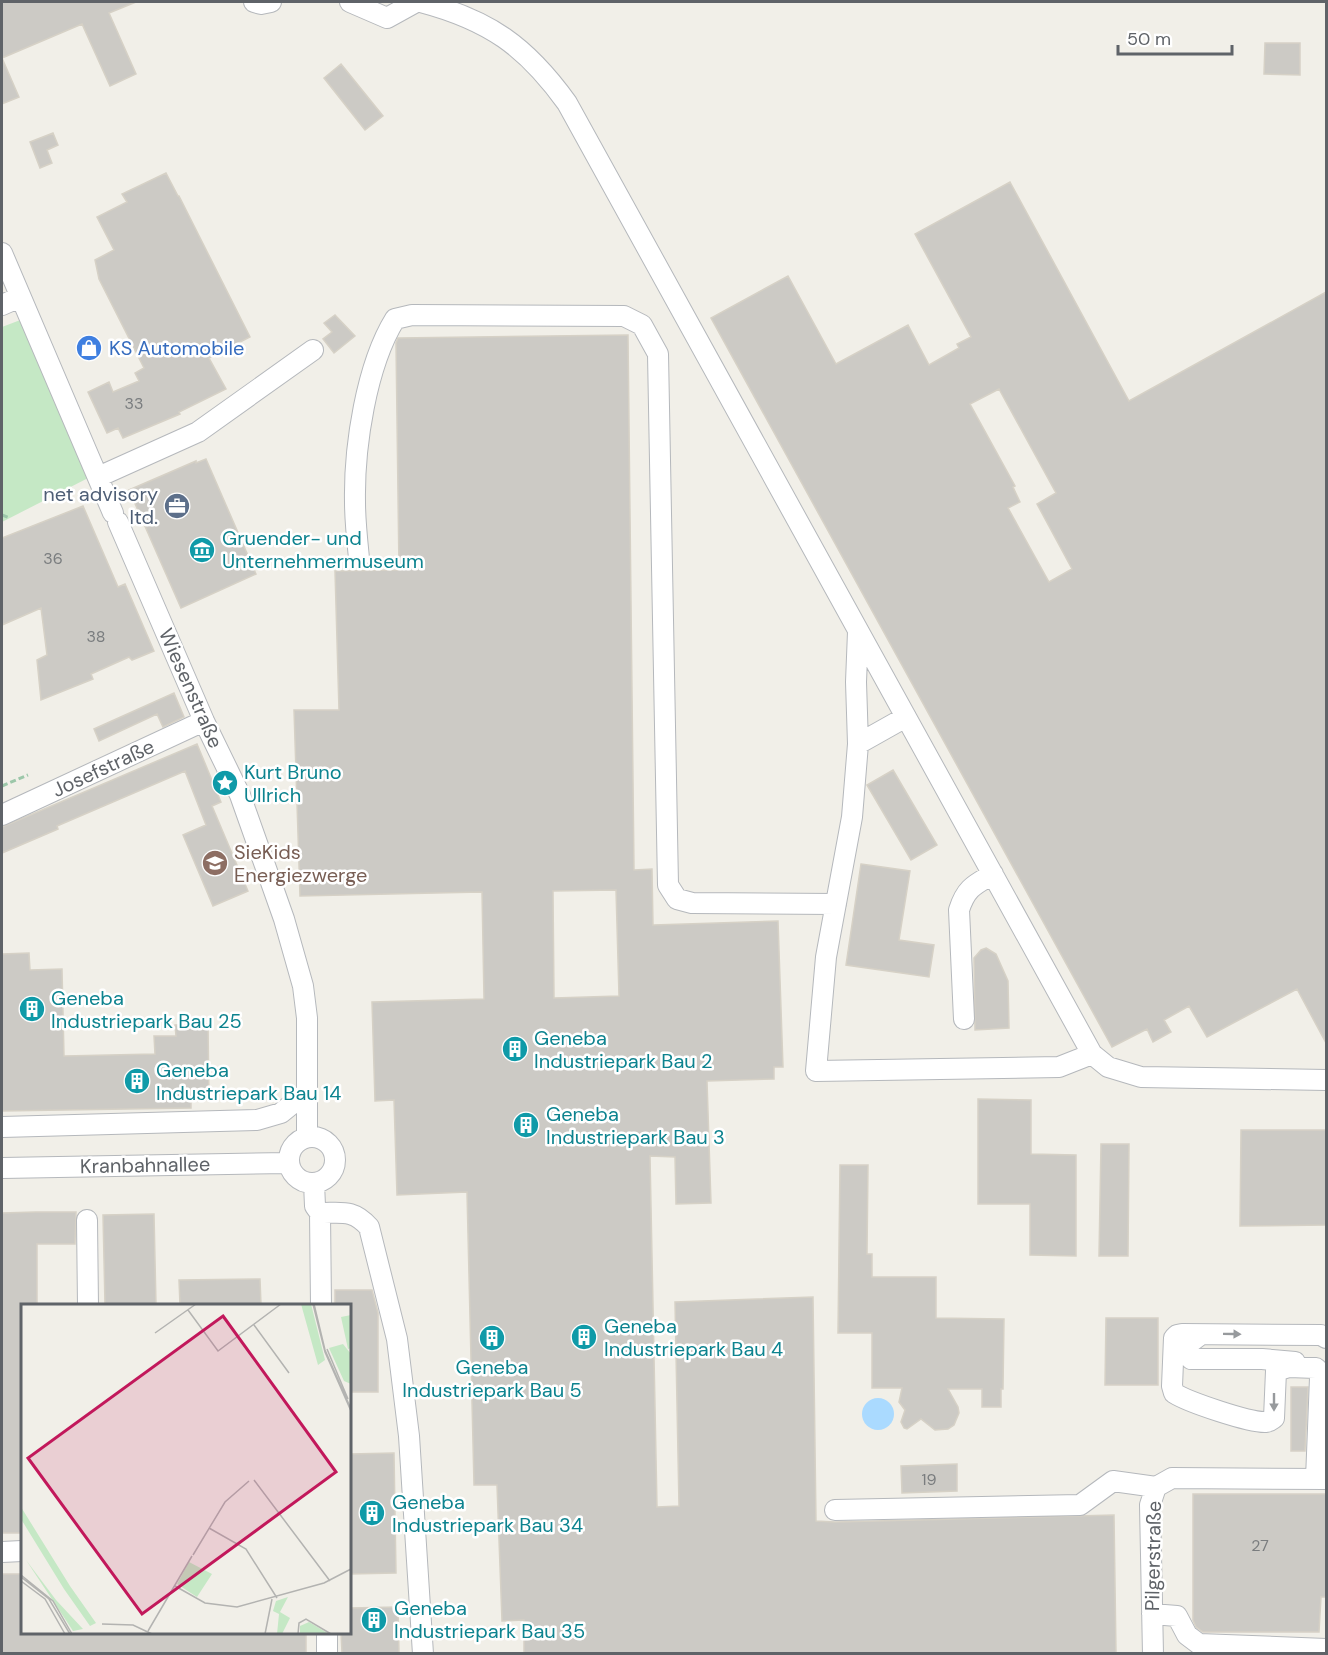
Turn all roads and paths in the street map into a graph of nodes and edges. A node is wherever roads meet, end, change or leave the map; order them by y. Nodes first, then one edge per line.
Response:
1 (254, 2) edge
2 (271, 2) edge
3 (350, 2) edge
4 (416, 2) edge
5 (421, 2) edge
6 (2, 253) edge
7 (20, 297) junction
8 (2, 305) edge
9 (313, 350) dead end
10 (98, 477) junction
11 (2, 515) edge
12 (9, 518) dead end
13 (359, 558) dead end
14 (858, 632) junction
15 (906, 717) junction
16 (204, 722) junction
17 (858, 744) junction
18 (28, 775) dead end
19 (2, 786) edge
20 (2, 814) edge
21 (993, 874) junction
22 (836, 904) junction
23 (964, 1019) dead end
24 (1092, 1054) junction
25 (1326, 1080) edge
26 (307, 1092) junction
27 (2, 1127) edge
28 (307, 1137) junction
29 (288, 1163) junction
30 (2, 1168) edge
31 (314, 1183) junction
32 (320, 1213) junction
33 (87, 1220) dead end
34 (88, 1304) edge
35 (321, 1304) edge
36 (1202, 1334) junction
37 (1326, 1338) edge
38 (1311, 1367) junction
39 (1321, 1479) edge
40 (1155, 1487) junction
41 (835, 1510) dead end
42 (21, 1551) edge
43 (2, 1552) edge
44 (1152, 1614) junction
45 (327, 1634) edge
46 (1326, 1649) edge
47 (327, 1653) edge
48 (423, 1653) edge
49 (1153, 1653) edge

1 - 2 street
3 - 4 street
5 - 14 street
6 - 7 street, Wiesenstraße
7 - 8 street
7 - 10 street, Wiesenstraße
9 - 10 street
10 - 16 street, Wiesenstraße
11 - 12 path
13 - 22 street
14 - 15 street
14 - 17 street
15 - 17 street
15 - 21 street
16 - 20 street, Josefstraße
16 - 26 street, Wiesenstraße
17 - 22 street
18 - 19 path
21 - 23 street
21 - 24 street
22 - 24 street
24 - 25 street
26 - 27 street
26 - 28 street, Wiesenstraße
28 - 29 street
28 - 31 street
29 - 30 street, Kranbahnallee
29 - 31 street
31 - 32 street
32 - 35 street
32 - 48 street
33 - 34 street
36 -> 37 street
36 - 38 street
38 -> 36 street
38 - 39 street
39 - 40 street, Pilgerstraße
40 - 41 street
40 - 44 street, Pilgerstraße
42 - 43 street
44 - 46 street
44 - 49 street, Pilgerstraße
45 - 47 street

